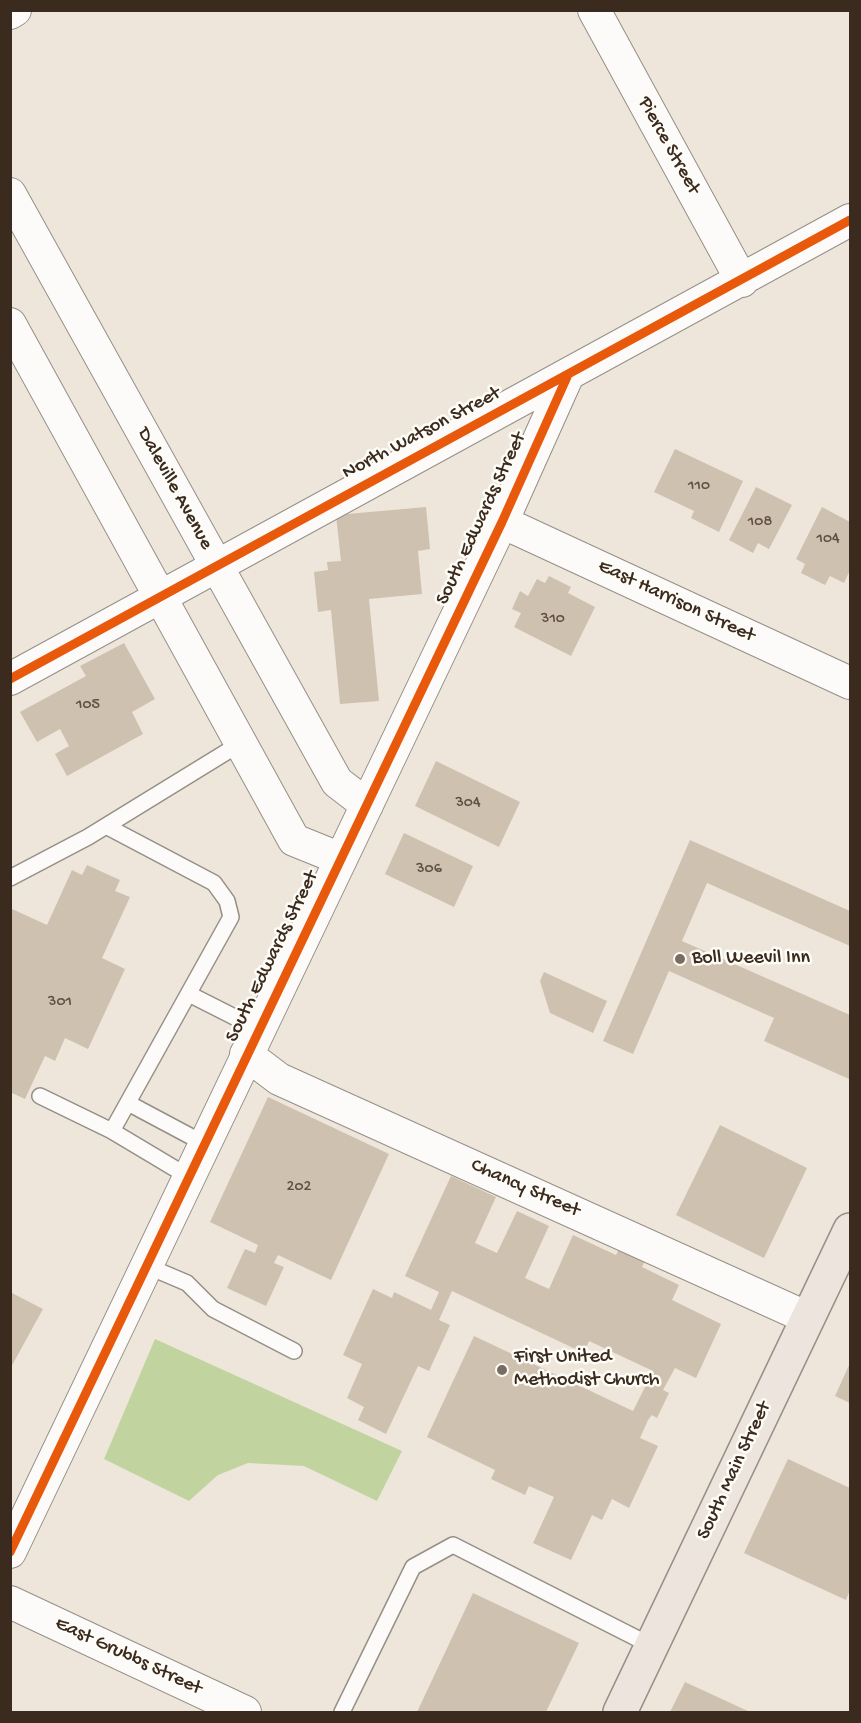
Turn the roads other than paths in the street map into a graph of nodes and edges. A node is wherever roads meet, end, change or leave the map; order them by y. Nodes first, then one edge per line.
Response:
1 (15, 10) edge
2 (594, 10) edge
3 (10, 13) edge
4 (10, 194) edge
5 (850, 220) edge
6 (742, 281) junction
7 (10, 324) edge
8 (567, 377) junction
9 (502, 522) junction
10 (217, 567) junction
11 (162, 597) junction
12 (10, 680) edge
13 (850, 683) edge
14 (241, 743) junction
15 (367, 805) junction
16 (106, 826) junction
17 (341, 859) junction
18 (10, 878) edge
19 (189, 994) junction
20 (252, 1041) junction
21 (40, 1096) dead end
22 (128, 1103) junction
23 (112, 1131) junction
24 (205, 1143) junction
25 (189, 1177) junction
26 (850, 1230) edge
27 (147, 1266) junction
28 (808, 1318) junction
29 (294, 1351) dead end
30 (10, 1552) edge
31 (10, 1602) edge
32 (652, 1647) junction
33 (245, 1713) edge
34 (342, 1713) edge
35 (620, 1713) edge

1 - 3 street
2 - 6 street, Pierce Street
4 - 10 street, Daleville Avenue
5 - 6 street, North Watson Street
6 - 8 street, North Watson Street
7 - 11 street
8 - 9 street, South Edwards Street
8 - 10 street, North Watson Street
9 - 13 street, East Harrison Street
9 - 15 street, South Edwards Street
10 - 11 street, North Watson Street
10 - 15 street, Daleville Avenue
11 - 12 street, North Watson Street
11 - 14 street
14 - 16 lane
14 - 17 street
15 - 17 street, South Edwards Street
16 - 18 lane
16 - 19 lane
17 - 20 street, South Edwards Street
19 - 20 lane
19 - 22 lane
20 - 24 street, South Edwards Street
20 - 28 street, Chancy Street
21 - 23 lane
22 - 23 lane
22 - 24 lane
23 - 25 lane
24 - 25 street, South Edwards Street
25 - 27 street, South Edwards Street
26 - 28 main road, South Main Street
27 - 29 lane
27 - 30 street, South Edwards Street
28 - 32 main road, South Main Street
31 - 33 street, East Grubbs Street
32 - 34 lane
32 - 35 main road, South Main Street

